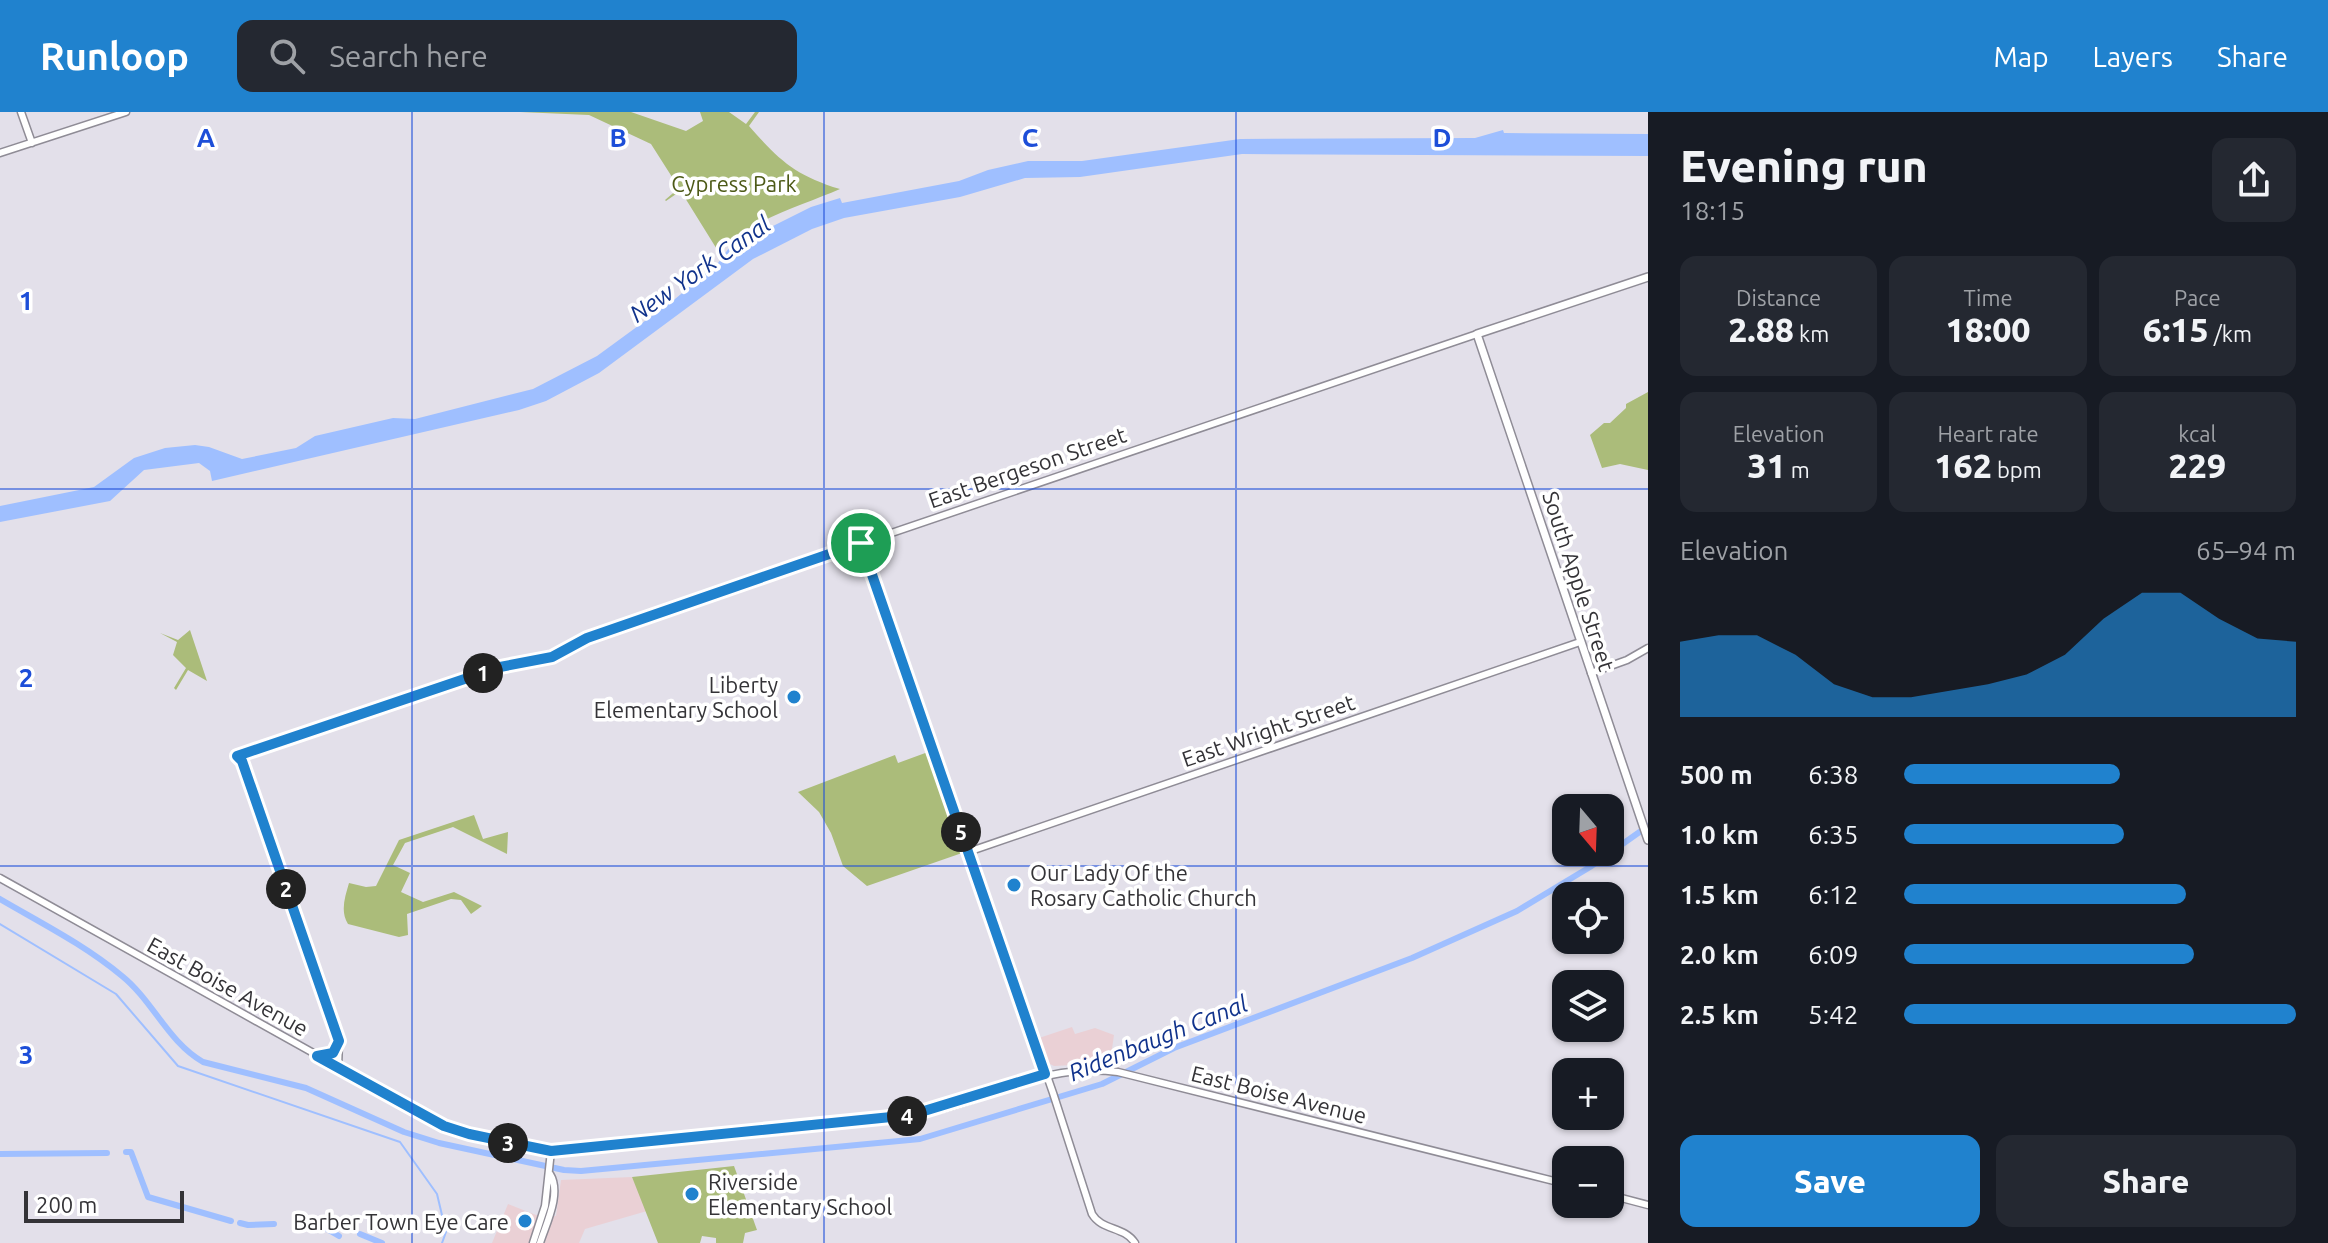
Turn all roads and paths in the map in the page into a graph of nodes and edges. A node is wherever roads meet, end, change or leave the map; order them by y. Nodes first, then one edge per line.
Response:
1 (21, 112) edge
2 (126, 112) edge
3 (32, 143) junction
4 (0, 153) edge
5 (1648, 277) edge
6 (1477, 334) junction
7 (861, 543) junction
8 (1580, 642) junction
9 (1648, 648) edge
10 (1591, 673) junction
11 (1648, 838) edge
12 (968, 852) junction
13 (0, 878) edge
14 (339, 1041) junction
15 (317, 1056) junction
16 (338, 1068) junction
17 (1045, 1074) junction
18 (551, 1151) junction
19 (550, 1174) junction
20 (1552, 1181) edge
21 (1624, 1199) edge
22 (1648, 1205) edge
23 (533, 1243) edge
24 (540, 1243) edge
25 (1135, 1243) edge

1 - 3 street
2 - 3 street
3 - 4 street
5 - 6 main road, East Bergeson Street
6 - 7 street, East Bergeson Street
6 - 8 main road, South Apple Street
7 - 12 street
7 - 14 street, East Bergeson Street
8 - 10 main road, South Apple Street
8 - 12 street, East Wright Street
9 - 10 street
10 - 11 main road, South Apple Street
12 - 17 street
13 - 15 street, East Boise Avenue
14 - 15 street
14 - 16 street
15 - 16 street, East Boise Avenue
16 - 18 street, East Boise Avenue
17 - 18 street, East Boise Avenue
17 - 20 street, East Boise Avenue
17 - 25 street
18 - 19 street
19 - 23 street
19 - 24 street
21 - 22 street

